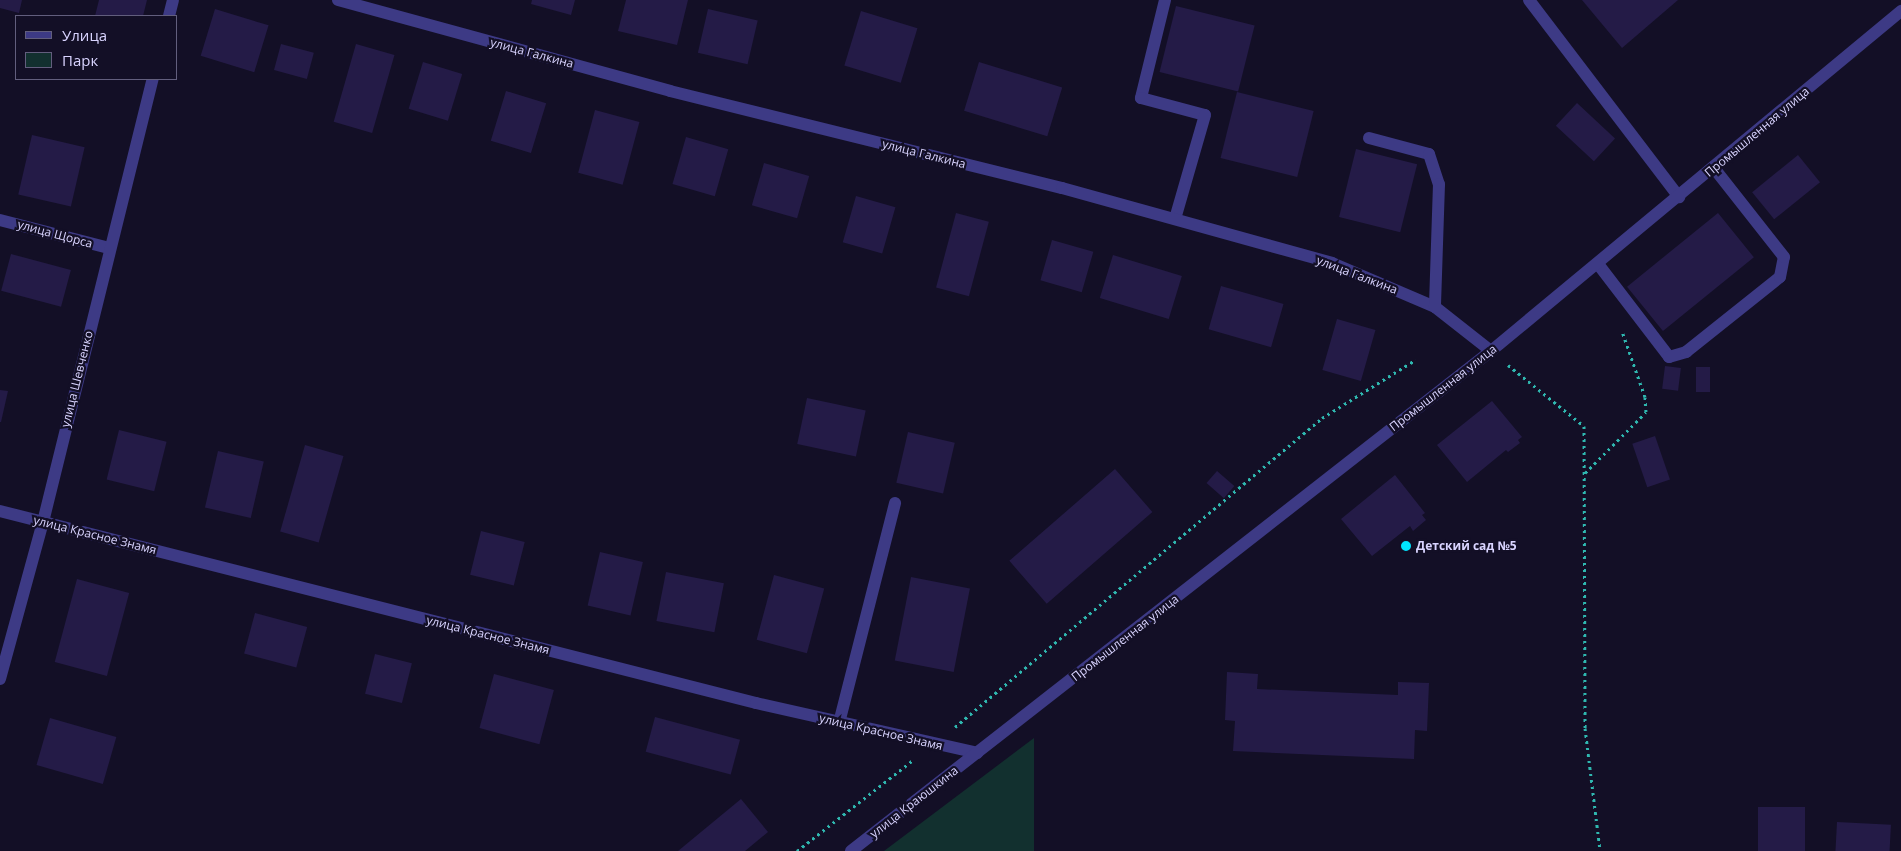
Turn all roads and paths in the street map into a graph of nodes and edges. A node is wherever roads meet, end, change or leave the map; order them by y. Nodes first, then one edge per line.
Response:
1 (173, 0) edge
2 (338, 0) edge
3 (1165, 0) edge
4 (1529, 0) edge
5 (1901, 11) edge
6 (169, 15) edge
7 (153, 80) edge
8 (1370, 138) dead end
9 (1714, 168) junction
10 (1679, 197) junction
11 (0, 220) edge
12 (1175, 220) junction
13 (109, 248) junction
14 (1598, 264) junction
15 (1435, 307) junction
16 (1621, 328) dead end
17 (1491, 351) junction
18 (1414, 360) dead end
19 (1585, 474) junction
20 (895, 503) dead end
21 (0, 511) edge
22 (43, 522) junction
23 (0, 679) edge
24 (839, 722) junction
25 (934, 744) junction
26 (977, 754) junction
27 (797, 851) edge
28 (851, 851) edge
29 (1600, 851) edge

1 - 6 street
2 - 12 street, улица Галкина
3 - 12 street
4 - 10 street
5 - 9 street, Промышленная улица
7 - 13 street, улица Шевченко
8 - 15 street
9 - 10 street, Промышленная улица
9 - 14 street
10 - 14 street, Промышленная улица
11 - 13 street, улица Щорса
12 - 15 street, улица Галкина
13 - 22 street, улица Шевченко
14 - 17 street, Промышленная улица
15 - 17 street, улица Галкина
16 - 19 path
17 - 19 path
17 - 26 street, Промышленная улица
18 - 25 path
19 - 29 path
20 - 24 street
21 - 22 street, улица Красное Знамя
22 - 23 street, улица Шевченко
22 - 24 street, улица Красное Знамя
24 - 25 street, улица Красное Знамя
25 - 26 street, улица Красное Знамя
25 - 27 path
26 - 28 street, улица Краюшкина

